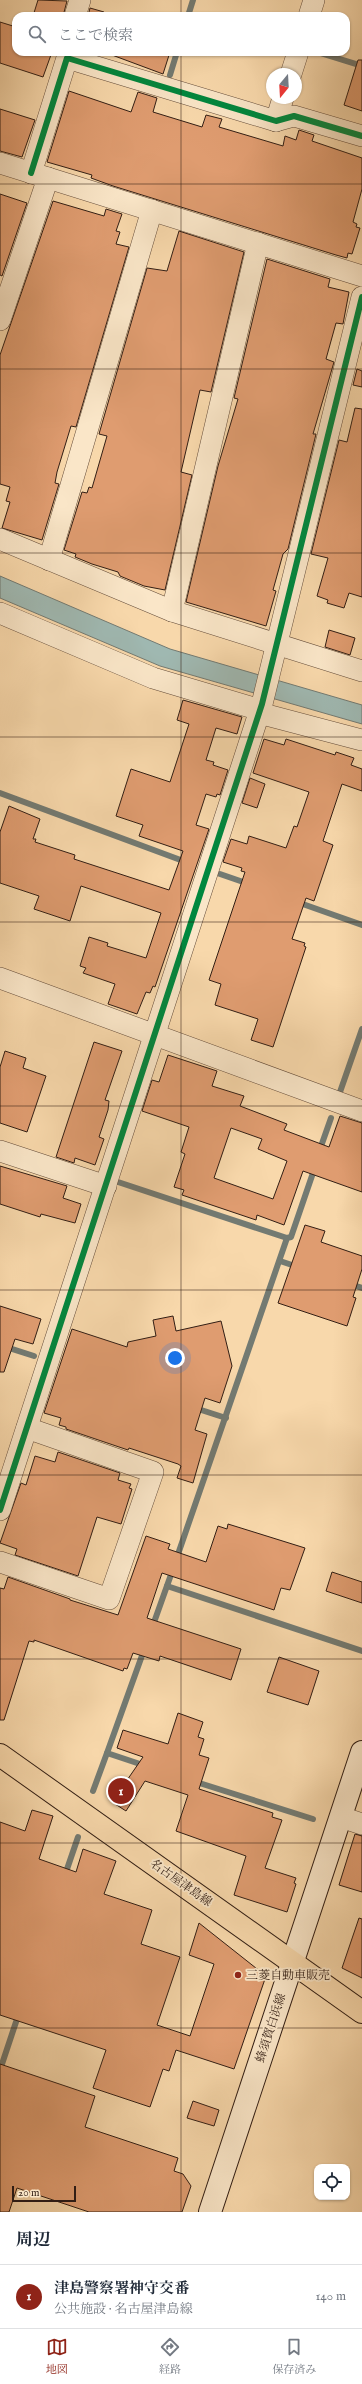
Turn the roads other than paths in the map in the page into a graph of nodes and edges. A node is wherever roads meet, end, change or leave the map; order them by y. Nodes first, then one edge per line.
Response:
1 (80, 0) edge
2 (314, 0) edge
3 (76, 12) edge
4 (310, 12) edge
5 (67, 56) edge
6 (70, 56) edge
7 (297, 56) edge
8 (293, 68) edge
9 (281, 104) edge
10 (276, 121) junction
11 (362, 136) edge
12 (0, 163) edge
13 (40, 175) junction
14 (152, 210) junction
15 (258, 243) junction
16 (362, 276) edge
17 (362, 297) edge
18 (0, 320) edge
19 (0, 539) edge
20 (50, 560) junction
21 (172, 611) junction
22 (0, 613) edge
23 (277, 645) junction
24 (362, 671) edge
25 (260, 709) junction
26 (362, 740) edge
27 (0, 978) edge
28 (155, 1035) junction
29 (362, 1111) edge
30 (0, 1151) edge
31 (106, 1186) junction
32 (27, 1428) junction
33 (0, 1510) edge
34 (0, 1562) edge
35 (362, 1752) edge
36 (0, 1755) edge
37 (340, 1817) junction
38 (362, 1824) edge
39 (292, 1962) junction
40 (362, 2012) edge
41 (210, 2212) edge

1 - 3 street
2 - 4 street
5 - 13 street
6 - 10 street
7 - 8 street
9 - 10 street
10 - 11 street
12 - 13 street
13 - 14 street
13 - 18 street
14 - 15 street
14 - 20 street
15 - 16 street
15 - 21 street
17 - 23 street
19 - 20 street
20 - 21 street
21 - 23 street
22 - 25 street
23 - 24 street
23 - 25 street
25 - 26 street
25 - 28 street
27 - 28 street
28 - 29 street
28 - 31 street
30 - 31 street
31 - 32 street
32 - 33 street
32 - 34 street
35 - 37 main road, 蜂須賀白浜線
36 - 39 main road, 名古屋津島線
37 - 38 street
37 - 39 main road, 蜂須賀白浜線
39 - 40 main road, 名古屋津島線
39 - 41 main road, 蜂須賀白浜線

